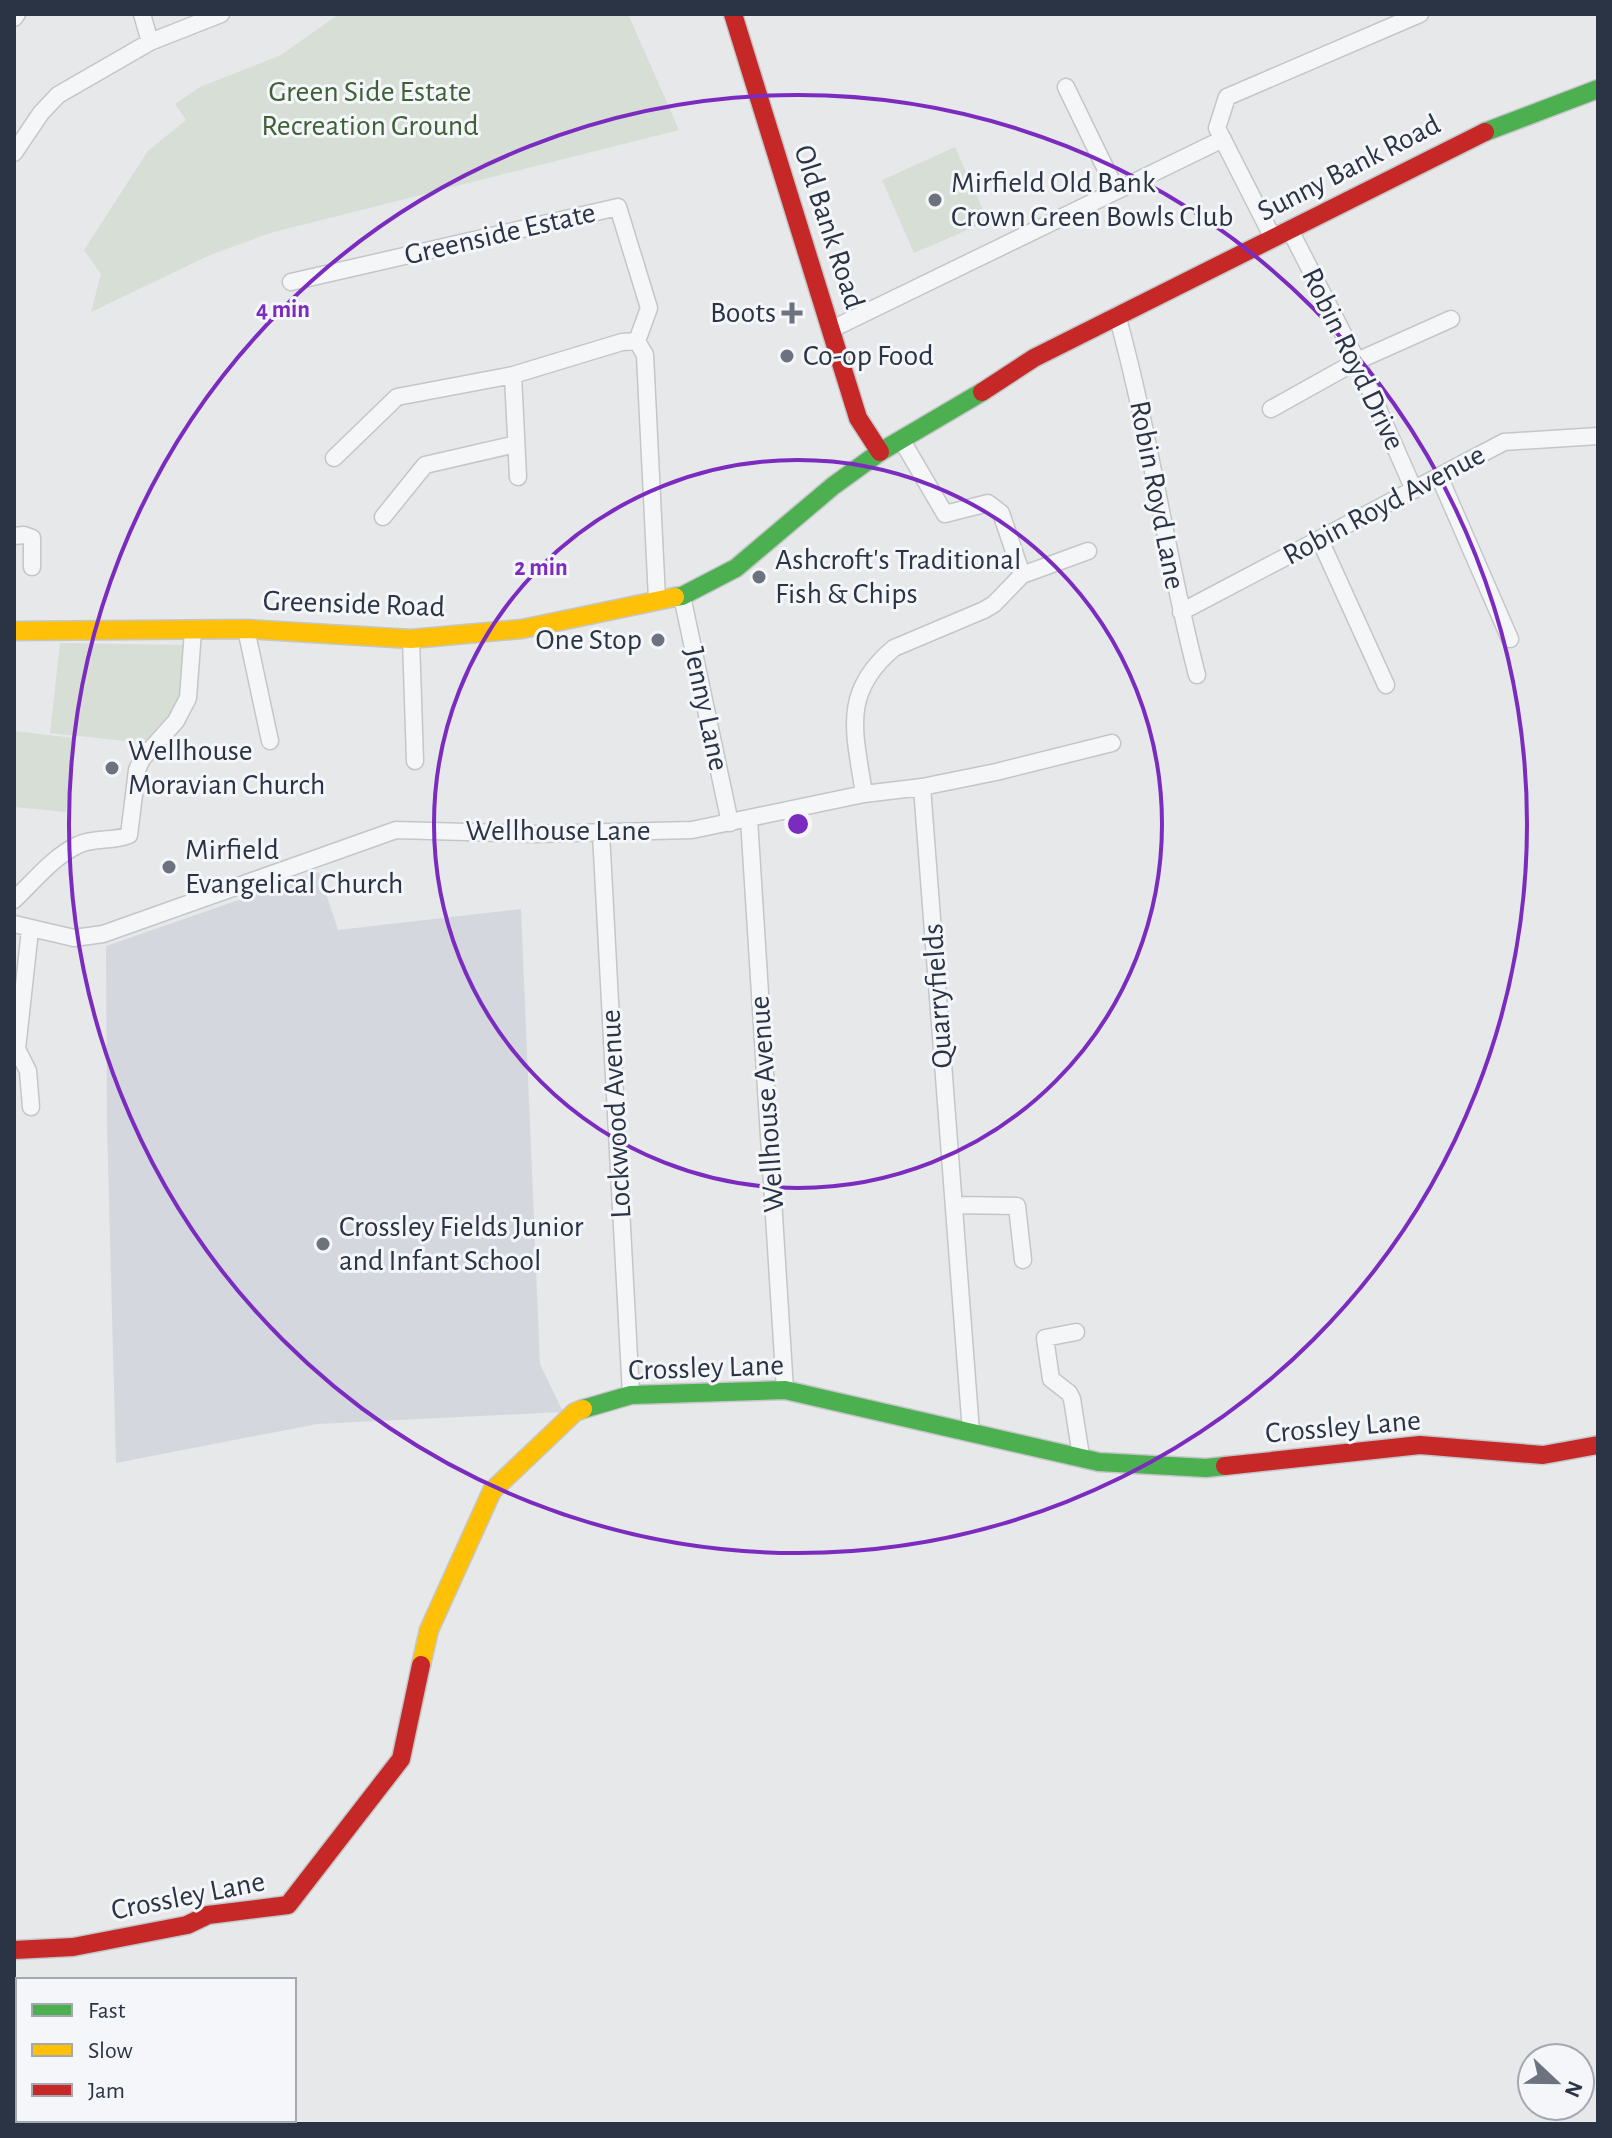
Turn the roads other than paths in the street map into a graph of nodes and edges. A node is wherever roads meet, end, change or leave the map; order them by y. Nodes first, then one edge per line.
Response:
1 (142, 14) edge
2 (221, 14) edge
3 (733, 14) edge
4 (1420, 14) edge
5 (150, 42) junction
6 (1066, 87) dead end
7 (1598, 89) edge
8 (1223, 139) junction
9 (14, 153) edge
10 (1116, 190) junction
11 (1278, 234) junction
12 (291, 282) dead end
13 (1117, 315) junction
14 (1451, 319) dead end
15 (832, 329) junction
16 (637, 341) junction
17 (1357, 361) junction
18 (513, 375) junction
19 (1271, 409) dead end
20 (1598, 436) edge
21 (901, 439) junction
22 (516, 444) junction
23 (880, 452) junction
24 (334, 458) dead end
25 (1439, 476) junction
26 (518, 477) dead end
27 (1414, 490) junction
28 (383, 517) dead end
29 (14, 536) edge
30 (1320, 540) junction
31 (1088, 551) dead end
32 (32, 567) dead end
33 (1022, 575) junction
34 (682, 596) junction
35 (657, 599) junction
36 (1181, 612) junction
37 (246, 629) junction
38 (14, 631) edge
39 (193, 631) junction
40 (411, 639) junction
41 (1510, 639) dead end
42 (1197, 675) dead end
43 (1386, 685) dead end
44 (270, 741) dead end
45 (1112, 743) dead end
46 (415, 761) dead end
47 (922, 787) junction
48 (864, 794) junction
49 (749, 819) junction
50 (730, 823) junction
51 (601, 833) junction
52 (14, 900) edge
53 (22, 927) edge
54 (16, 1049) edge
55 (31, 1107) dead end
56 (954, 1205) junction
57 (1023, 1260) dead end
58 (1076, 1332) dead end
59 (785, 1390) junction
60 (631, 1395) junction
61 (971, 1432) junction
62 (1598, 1445) edge
63 (1081, 1456) junction
64 (14, 1950) edge

1 - 5 street
2 - 5 street
3 - 15 street, Old Bank Road
4 - 8 street
5 - 9 street
6 - 10 street
7 - 11 street, Sunny Bank Road
8 - 10 street
8 - 11 street, Robin Royd Drive
10 - 15 street
11 - 13 street, Sunny Bank Road
11 - 17 street, Robin Royd Drive
12 - 16 street, Greenside Estate
13 - 21 street, Sunny Bank Road
13 - 36 street, Robin Royd Lane
14 - 17 street
15 - 23 street, Old Bank Road
16 - 18 street
16 - 35 street, Greenside Estate
17 - 19 street
17 - 27 street, Robin Royd Drive
18 - 22 street
18 - 24 street
20 - 25 street, Robin Royd Avenue
21 - 23 street, Sunny Bank Road
21 - 33 street
22 - 26 street
22 - 28 street
23 - 34 street, Greenside Road
25 - 27 street, Robin Royd Avenue
25 - 41 street, Robin Royd Drive
27 - 30 street, Robin Royd Avenue
29 - 32 street
30 - 36 street, Robin Royd Avenue
30 - 43 street
31 - 33 street
33 - 48 street
34 - 35 street, Greenside Road
34 - 50 street, Jenny Lane
35 - 40 street, Greenside Road
36 - 42 street, Robin Royd Lane
37 - 39 street, Greenside Road
37 - 40 street, Greenside Road
37 - 44 street
38 - 39 street, Greenside Road
39 - 52 street
40 - 46 street
45 - 47 street, Wellhouse Lane
47 - 48 street, Wellhouse Lane
47 - 56 street, Quarryfields
48 - 49 street, Wellhouse Lane
49 - 50 street, Wellhouse Lane
49 - 59 street, Wellhouse Avenue
50 - 51 street, Wellhouse Lane
51 - 53 street, Wellhouse Lane
51 - 60 street, Lockwood Avenue
53 - 54 street
54 - 55 street
56 - 57 street
56 - 61 street, Quarryfields
58 - 63 street
59 - 60 street, Crossley Lane
59 - 61 street, Crossley Lane
60 - 64 street, Crossley Lane
61 - 63 street, Crossley Lane
62 - 63 street, Crossley Lane

